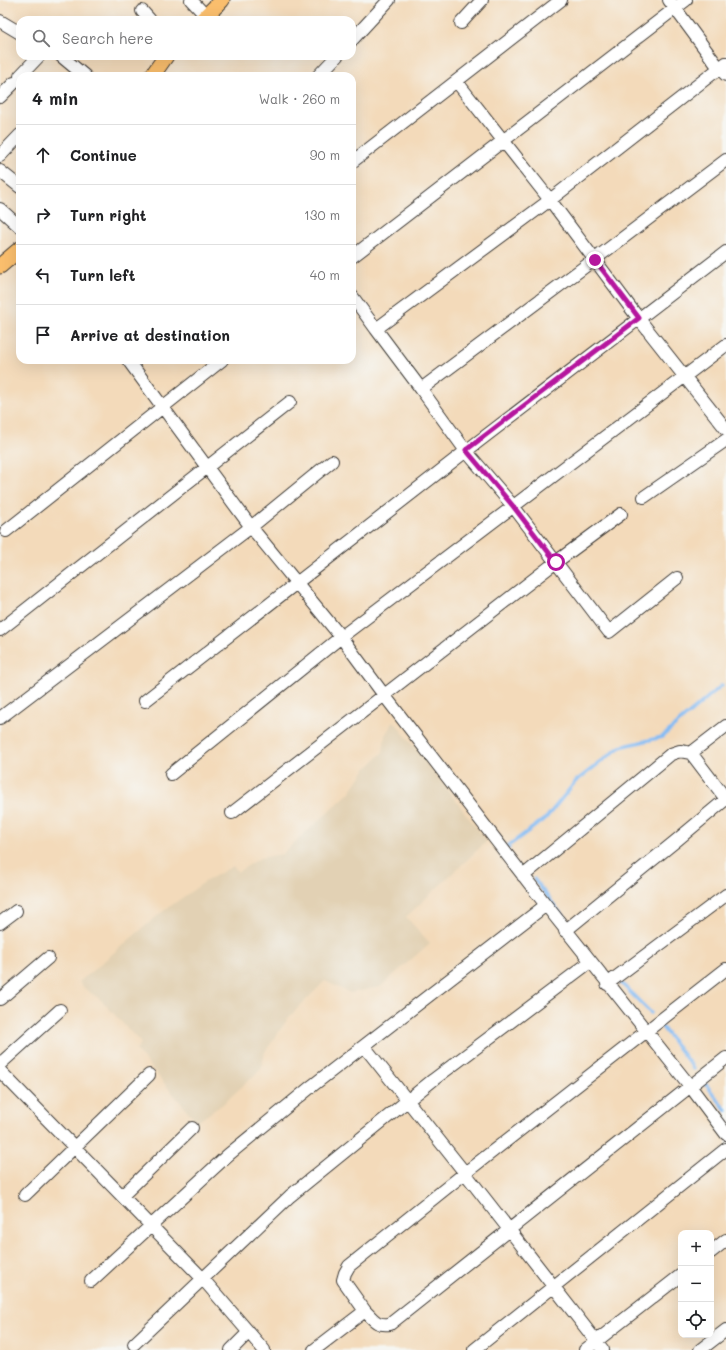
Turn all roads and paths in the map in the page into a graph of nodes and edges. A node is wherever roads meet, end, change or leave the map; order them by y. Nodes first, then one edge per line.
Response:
1 (191, 0) edge
2 (222, 0) edge
3 (389, 0) edge
4 (482, 0) edge
5 (562, 0) edge
6 (686, 0) edge
7 (672, 5) edge
8 (142, 11) dead end
9 (146, 16) edge
10 (203, 16) edge
11 (206, 16) edge
12 (0, 21) edge
13 (461, 23) dead end
14 (16, 31) edge
15 (356, 36) edge
16 (36, 60) edge
17 (66, 60) edge
18 (163, 60) edge
19 (333, 60) edge
20 (724, 68) edge
21 (26, 72) edge
22 (80, 72) edge
23 (155, 72) edge
24 (322, 72) edge
25 (457, 82) junction
26 (16, 84) edge
27 (0, 97) edge
28 (16, 139) edge
29 (504, 140) junction
30 (0, 156) edge
31 (356, 159) edge
32 (726, 160) edge
33 (0, 171) edge
34 (16, 184) edge
35 (550, 200) junction
36 (0, 210) edge
37 (16, 224) edge
38 (16, 252) edge
39 (726, 252) edge
40 (356, 254) edge
41 (595, 260) junction
42 (0, 266) edge
43 (356, 302) edge
44 (639, 318) junction
45 (376, 329) junction
46 (726, 346) edge
47 (131, 364) edge
48 (217, 364) edge
49 (685, 377) junction
50 (421, 389) junction
51 (290, 402) dead end
52 (163, 408) junction
53 (726, 429) edge
54 (726, 440) edge
55 (466, 450) junction
56 (332, 461) dead end
57 (207, 467) junction
58 (644, 497) dead end
59 (513, 506) junction
60 (621, 514) dead end
61 (251, 527) junction
62 (6, 531) dead end
63 (556, 562) junction
64 (677, 578) dead end
65 (297, 583) junction
66 (0, 630) edge
67 (341, 637) junction
68 (384, 695) junction
69 (145, 701) dead end
70 (0, 718) edge
71 (726, 726) edge
72 (691, 753) junction
73 (171, 774) dead end
74 (726, 799) edge
75 (232, 813) dead end
76 (523, 876) junction
77 (726, 895) edge
78 (546, 905) junction
79 (16, 911) dead end
80 (0, 923) edge
81 (565, 931) junction
82 (48, 958) dead end
83 (590, 962) junction
84 (726, 969) edge
85 (608, 984) junction
86 (0, 999) edge
87 (60, 1010) dead end
88 (646, 1032) junction
89 (364, 1046) junction
90 (726, 1058) edge
91 (0, 1064) edge
92 (0, 1071) edge
93 (149, 1076) dead end
94 (690, 1086) junction
95 (408, 1101) junction
96 (192, 1128) dead end
97 (726, 1134) edge
98 (76, 1147) junction
99 (726, 1149) edge
100 (465, 1173) junction
101 (25, 1195) dead end
102 (123, 1195) junction
103 (152, 1226) junction
104 (510, 1230) junction
105 (726, 1240) edge
106 (714, 1250) edge
107 (203, 1278) junction
108 (678, 1278) edge
109 (91, 1281) dead end
110 (554, 1287) junction
111 (365, 1311) junction
112 (726, 1330) edge
113 (248, 1333) junction
114 (134, 1344) dead end
115 (600, 1345) edge
116 (231, 1350) edge
117 (264, 1350) edge
118 (314, 1350) edge
119 (474, 1350) edge
120 (585, 1350) edge
121 (700, 1350) edge

1 - 10 street
2 - 11 main road
3 - 15 street
4 - 13 street
5 - 25 street
6 - 7 street
7 - 20 street
7 - 29 street
8 - 9 street
12 - 14 street
16 - 21 street
17 - 22 street
18 - 23 main road
19 - 24 street
20 - 35 street
25 - 29 street
25 - 31 street
26 - 27 street
28 - 30 street
29 - 35 street
29 - 40 street
32 - 41 street
33 - 34 street
35 - 41 street
35 - 45 street
36 - 37 street
38 - 42 main road
39 - 44 street
41 - 44 street
41 - 50 street
43 - 45 street
44 - 49 street
44 - 55 street
45 - 50 street
46 - 49 street
47 - 52 street
48 - 52 street
49 - 53 street
49 - 59 street
50 - 55 street
51 - 57 street
52 - 57 street
52 - 62 street
54 - 58 street
55 - 59 street
55 - 65 street
56 - 61 street
57 - 61 street
57 - 66 street
59 - 63 street
59 - 67 street
60 - 63 street
61 - 65 street
61 - 70 street
63 - 64 street
63 - 68 street
65 - 67 street
65 - 69 street
67 - 68 street
67 - 73 street
68 - 75 street
68 - 76 street
71 - 72 street
72 - 74 street
72 - 76 street
74 - 81 street
76 - 78 street
77 - 85 street
78 - 81 street
78 - 89 street
79 - 80 street
81 - 83 street
82 - 86 street
83 - 85 street
83 - 95 street
84 - 88 street
85 - 88 street
87 - 91 street
88 - 94 street
88 - 100 street
89 - 95 street
89 - 103 street
90 - 94 street
92 - 98 street
93 - 98 street
94 - 97 street
94 - 104 street
95 - 100 street
95 - 107 street
96 - 102 street
98 - 101 street
98 - 102 street
99 - 110 street
100 - 104 street
100 - 111 street
102 - 103 street
103 - 107 street
103 - 109 street
104 - 110 street
104 - 111 street
105 - 106 street
107 - 113 street
107 - 114 street
108 - 115 street
110 - 115 street
110 - 119 street
111 - 118 street
112 - 121 street
113 - 116 street
113 - 117 street
115 - 120 street

